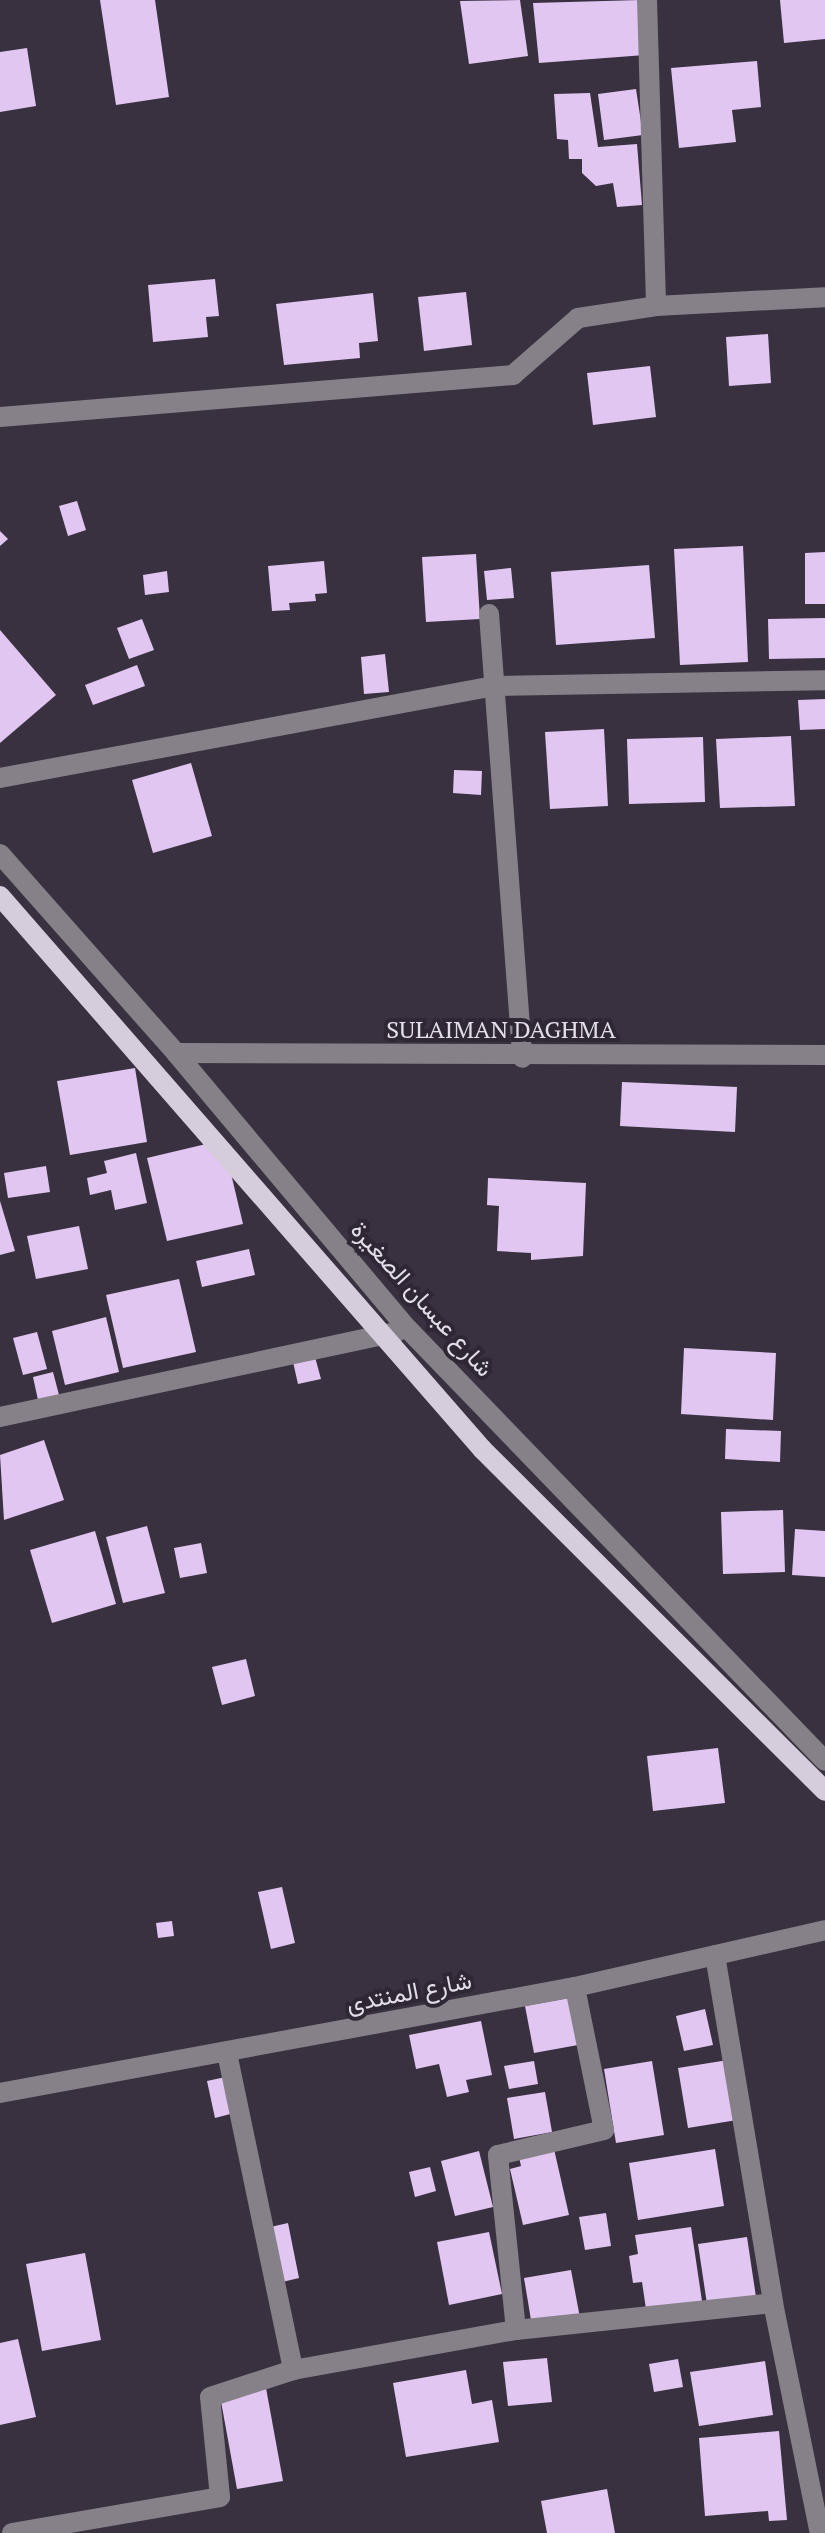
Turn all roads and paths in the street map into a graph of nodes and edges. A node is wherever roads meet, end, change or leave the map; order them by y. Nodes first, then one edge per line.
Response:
1 (647, 0) edge
2 (825, 297) edge
3 (656, 306) junction
4 (0, 417) edge
5 (489, 614) dead end
6 (825, 680) edge
7 (494, 686) junction
8 (0, 778) edge
9 (0, 854) edge
10 (40, 896) junction
11 (1, 899) edge
12 (176, 1053) junction
13 (825, 1055) edge
14 (522, 1058) junction
15 (408, 1329) junction
16 (380, 1335) junction
17 (0, 1417) edge
18 (825, 1761) edge
19 (825, 1791) edge
20 (825, 1930) edge
21 (715, 1955) junction
22 (575, 1987) junction
23 (227, 2053) junction
24 (0, 2093) edge
25 (773, 2303) junction
26 (516, 2330) junction
27 (293, 2370) junction
28 (12, 2533) edge
29 (820, 2533) edge

1 - 3 street
2 - 3 street
3 - 4 street
5 - 7 street
6 - 7 street
7 - 8 street
7 - 14 street
9 - 10 street, شارع عبسان الصغيرة
10 - 11 street
10 - 12 street, شارع عبسان الصغيرة
11 - 16 main road
12 - 14 street, SULAIMAN DAGHMA
12 - 15 street, شارع عبسان الصغيرة
13 - 14 street, SULAIMAN DAGHMA
15 - 16 street
15 - 18 street, شارع عبسان الصغيرة
16 - 17 street
16 - 19 main road
20 - 21 street, شارع المنتدى
21 - 22 street, شارع المنتدى
21 - 25 street
22 - 23 street, شارع المنتدى
22 - 26 street
23 - 24 street, شارع المنتدى
23 - 27 street
25 - 26 street
25 - 29 street
26 - 27 street
27 - 28 street

